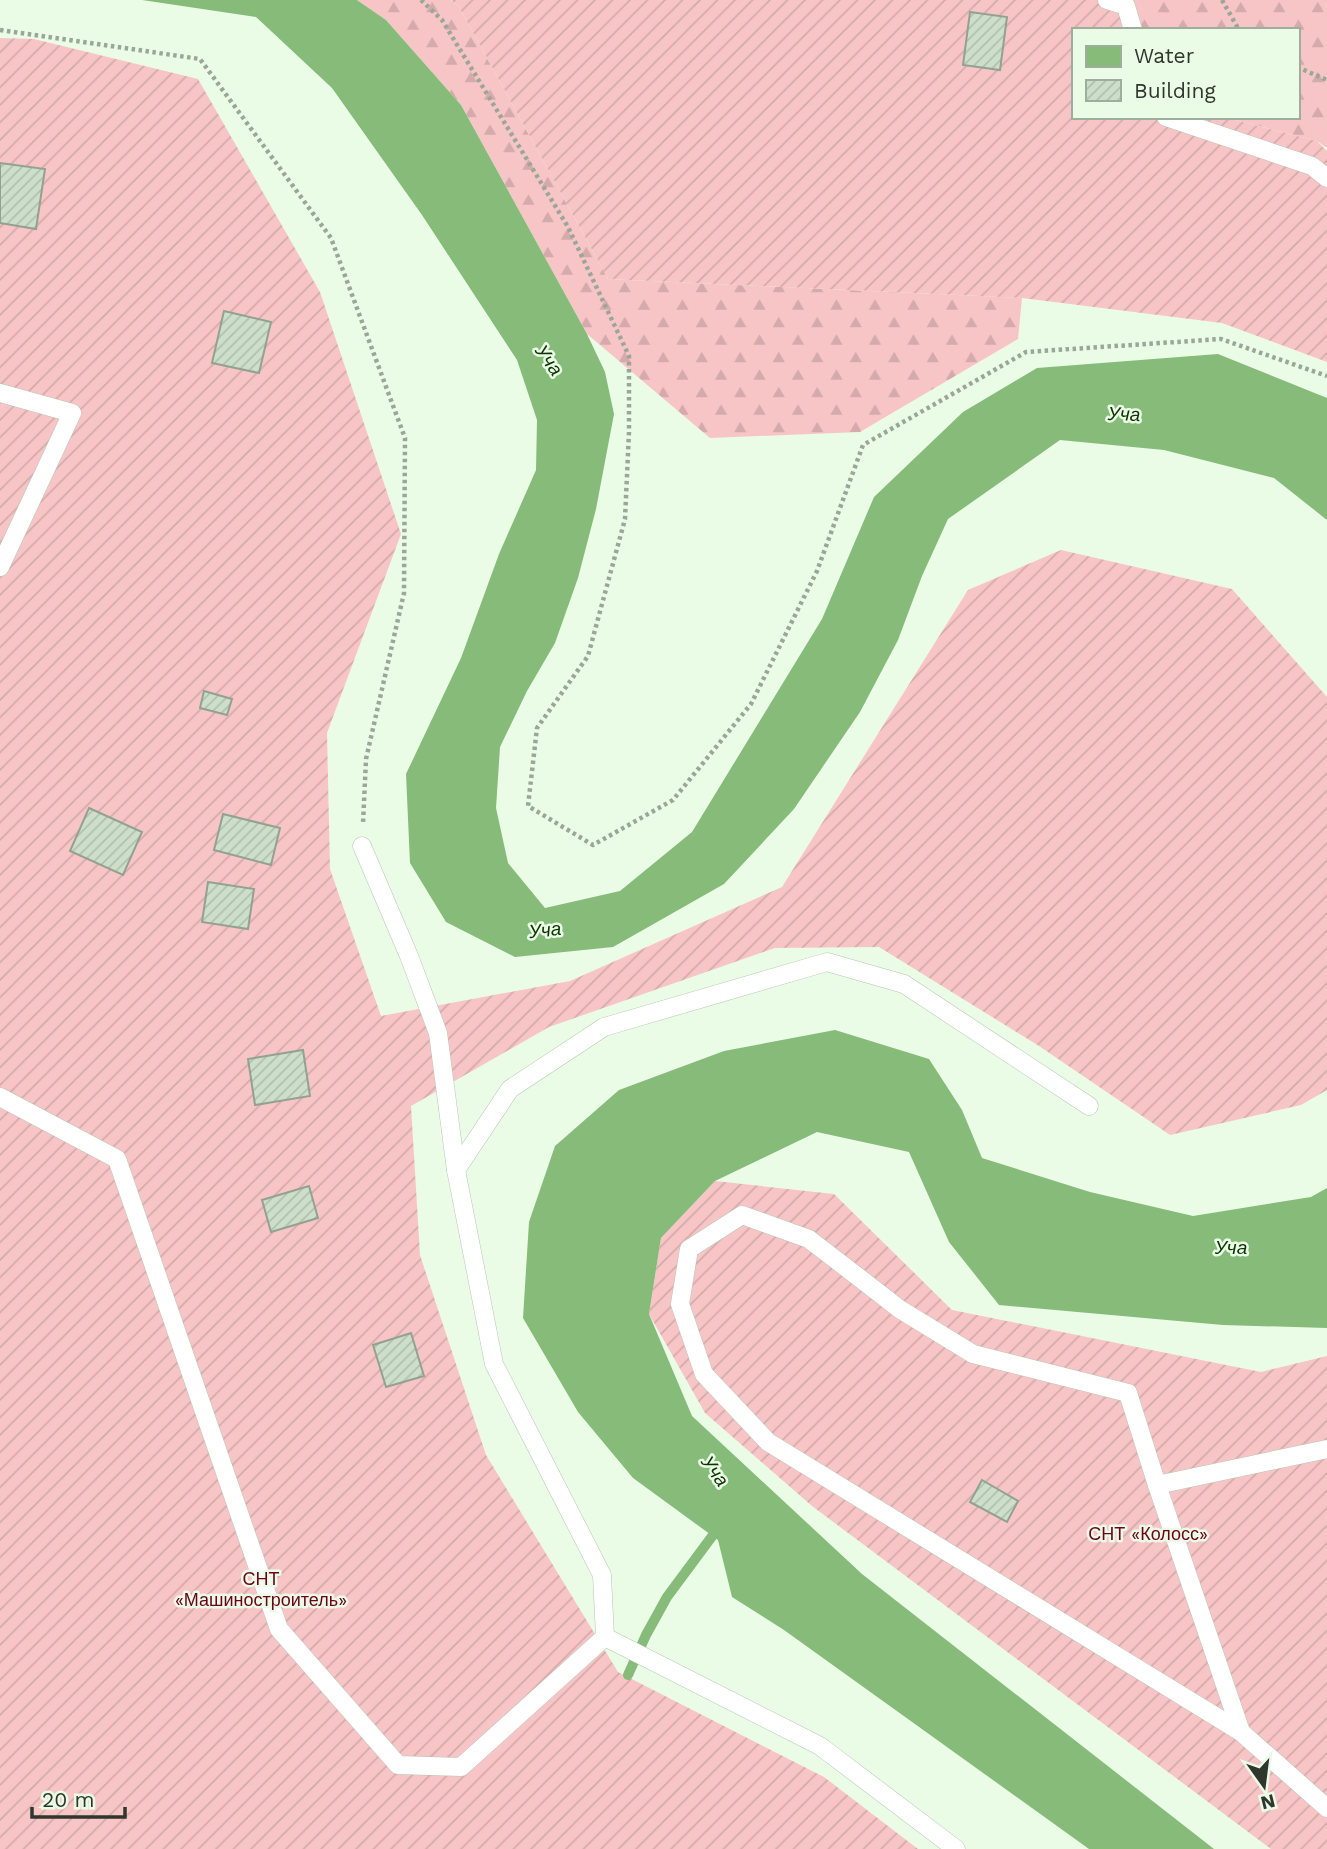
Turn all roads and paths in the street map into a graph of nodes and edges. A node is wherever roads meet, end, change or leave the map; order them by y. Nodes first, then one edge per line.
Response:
1 (421, 0) edge
2 (1107, 0) edge
3 (1222, 0) edge
4 (1132, 28) edge
5 (1238, 28) edge
6 (0, 30) edge
7 (1299, 68) edge
8 (1327, 80) edge
9 (1172, 119) edge
10 (1327, 178) edge
11 (1327, 376) edge
12 (0, 393) edge
13 (0, 567) edge
14 (362, 846) joint
15 (0, 1097) edge
16 (1089, 1106) dead end
17 (456, 1170) junction
18 (1327, 1449) edge
19 (1157, 1485) junction
20 (605, 1637) junction
21 (1241, 1732) junction
22 (1327, 1808) edge
23 (956, 1849) edge

1 - 11 path
2 - 4 lane
3 - 5 path
6 - 14 path
7 - 8 path
9 - 10 lane
12 - 13 lane
14 - 17 lane
15 - 20 lane
16 - 17 lane
17 - 20 lane
18 - 19 lane
19 - 21 lane
19 - 21 lane
20 - 23 lane
21 - 22 lane

